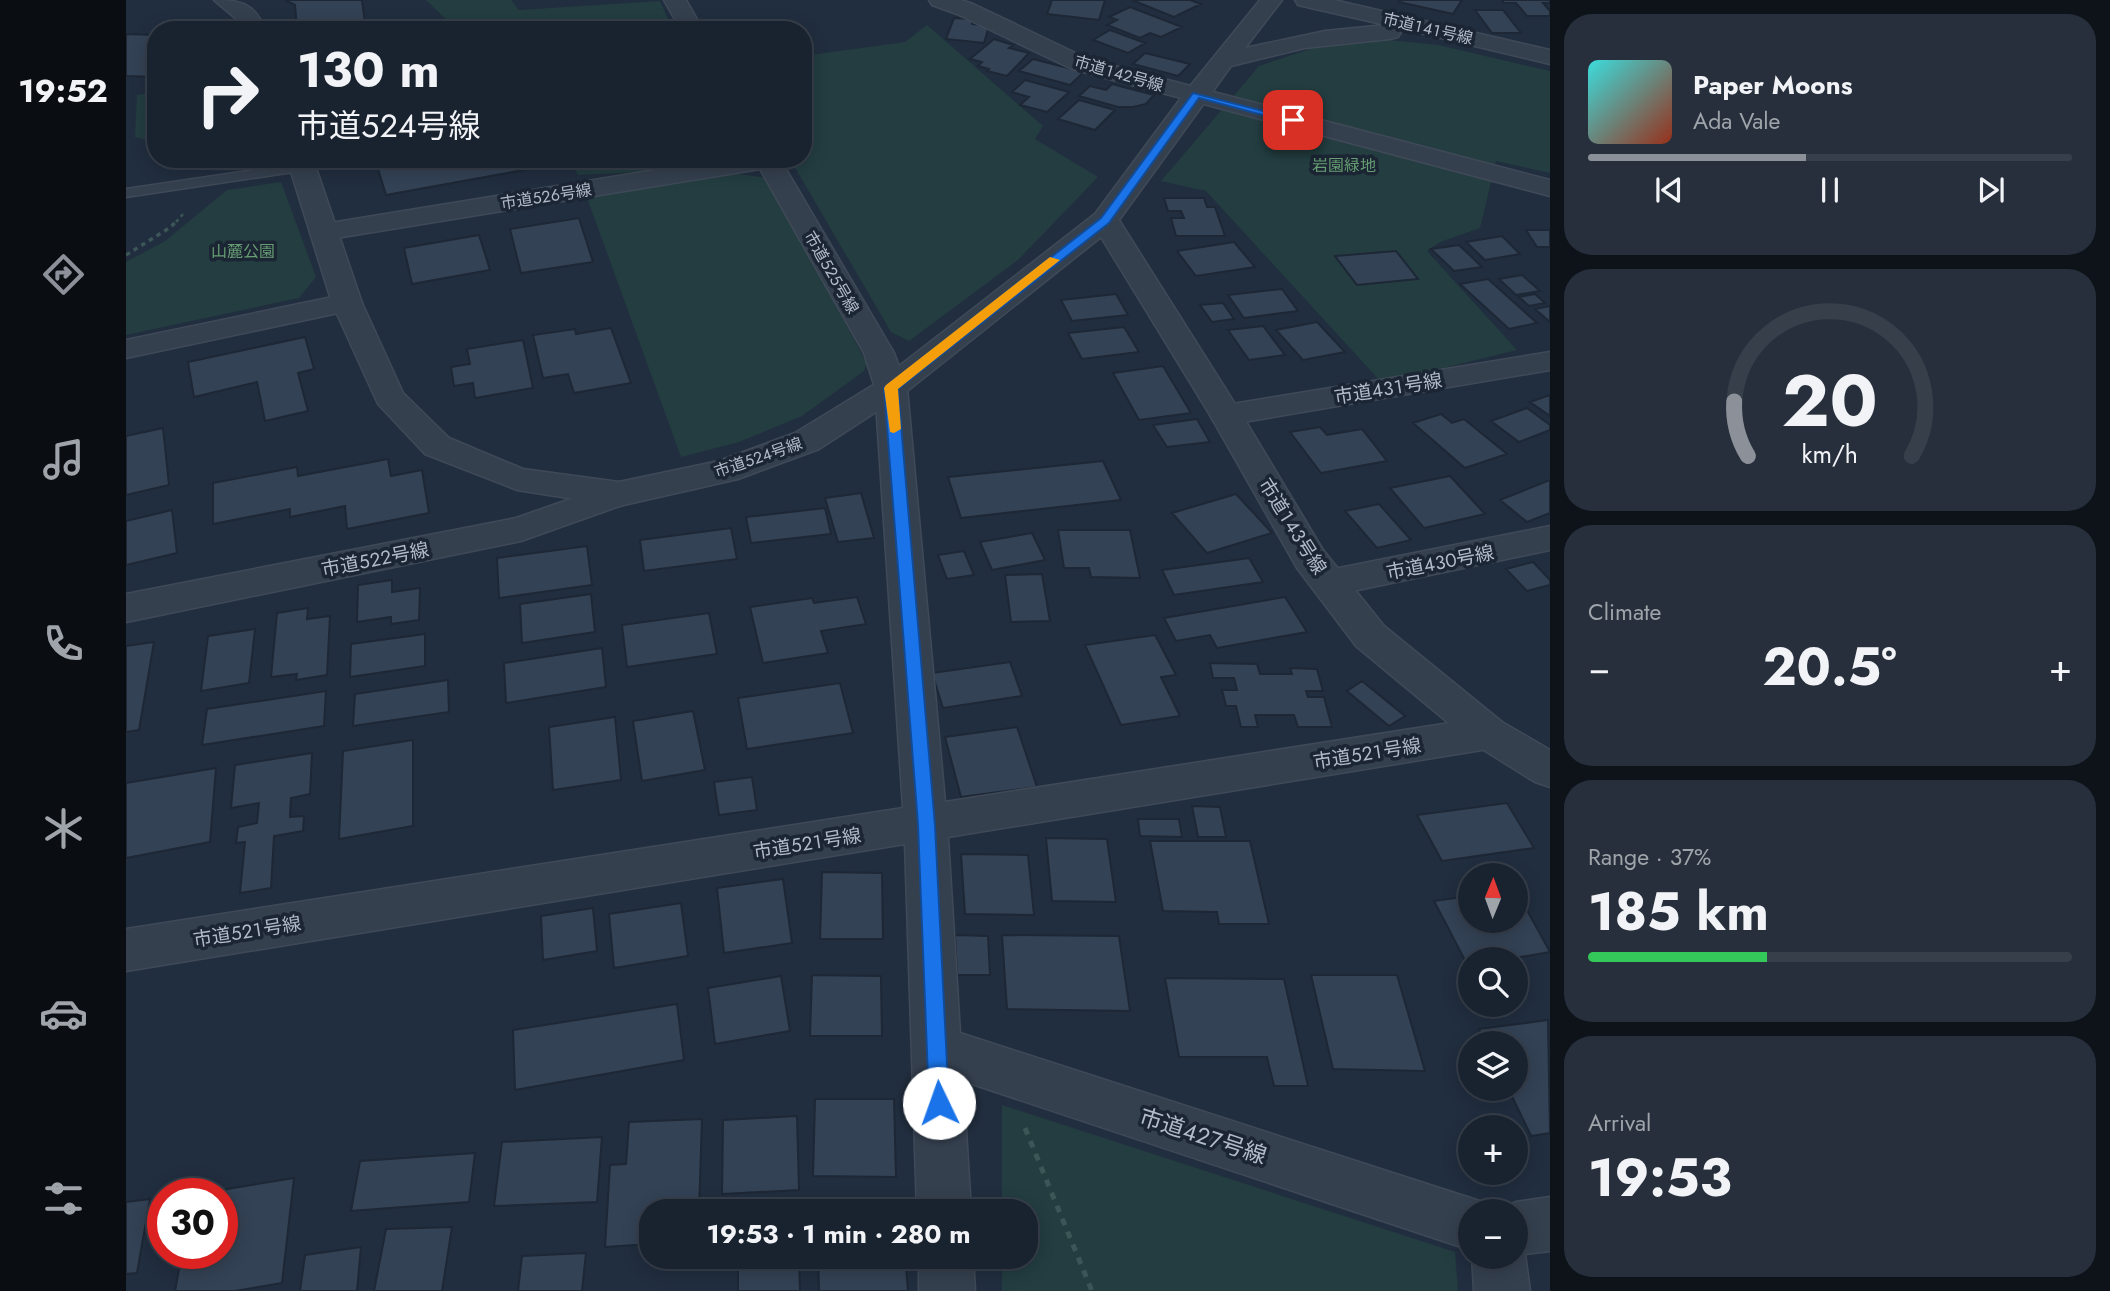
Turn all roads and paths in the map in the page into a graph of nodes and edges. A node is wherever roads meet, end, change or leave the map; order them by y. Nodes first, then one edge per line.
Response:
1 (225, 0) edge
2 (675, 0) edge
3 (940, 0) edge
4 (1271, 0) edge
5 (1306, 0) edge
6 (251, 21) edge
7 (687, 21) edge
8 (1444, 32) junction
9 (1550, 57) edge
10 (1222, 61) junction
11 (1196, 95) junction
12 (272, 168) edge
13 (303, 168) edge
14 (718, 168) edge
15 (772, 168) edge
16 (1550, 188) edge
17 (126, 193) edge
18 (190, 207) dead end
19 (1105, 220) junction
20 (324, 232) junction
21 (126, 255) edge
22 (347, 303) junction
23 (126, 349) edge
24 (1550, 361) edge
25 (891, 388) junction
26 (1226, 415) junction
27 (619, 494) junction
28 (1550, 538) edge
29 (1329, 583) junction
30 (126, 608) edge
31 (1488, 733) junction
32 (1550, 769) edge
33 (926, 825) junction
34 (126, 950) edge
35 (937, 1049) junction
36 (1021, 1118) dead end
37 (943, 1199) edge
38 (1458, 1219) edge
39 (1550, 1224) edge
40 (1528, 1227) edge
41 (946, 1269) edge
42 (1500, 1269) edge
43 (947, 1291) edge
44 (1091, 1291) edge
45 (1502, 1291) edge

1 - 6 street
2 - 7 street
3 - 11 street, 市道１４２号線
4 - 10 street, 市道５２４号線
5 - 8 street, 市道１４１号線
8 - 9 street, 市道１４１号線
8 - 10 street
10 - 11 street, 市道５２４号線
11 - 16 street, 市道１４２号線
11 - 19 street, 市道５２４号線
12 - 17 lane
13 - 20 street, 市道５２４号線
14 - 20 street, 市道５２６号線
15 - 25 street, 市道５２５号線
18 - 21 path
19 - 25 street, 市道５２４号線
19 - 26 street, 市道１４３号線
20 - 22 street, 市道５２４号線
22 - 23 street
22 - 27 street, 市道５２４号線
24 - 26 street, 市道４３１号線
25 - 27 street, 市道５２４号線
25 - 33 street, 市道５２５号線
26 - 29 street, 市道１４３号線
27 - 30 street, 市道５２２号線
28 - 29 street, 市道４３０号線
29 - 31 street, 市道１４３号線
31 - 32 street, 市道１４３号線
31 - 33 street, 市道５２１号線
33 - 34 street, 市道５２１号線
33 - 35 street, 市道５２５号線
35 - 37 street, 市道５２５号線
35 - 38 street, 市道４２７号線
36 - 44 path
39 - 40 street
41 - 43 street
42 - 45 street

